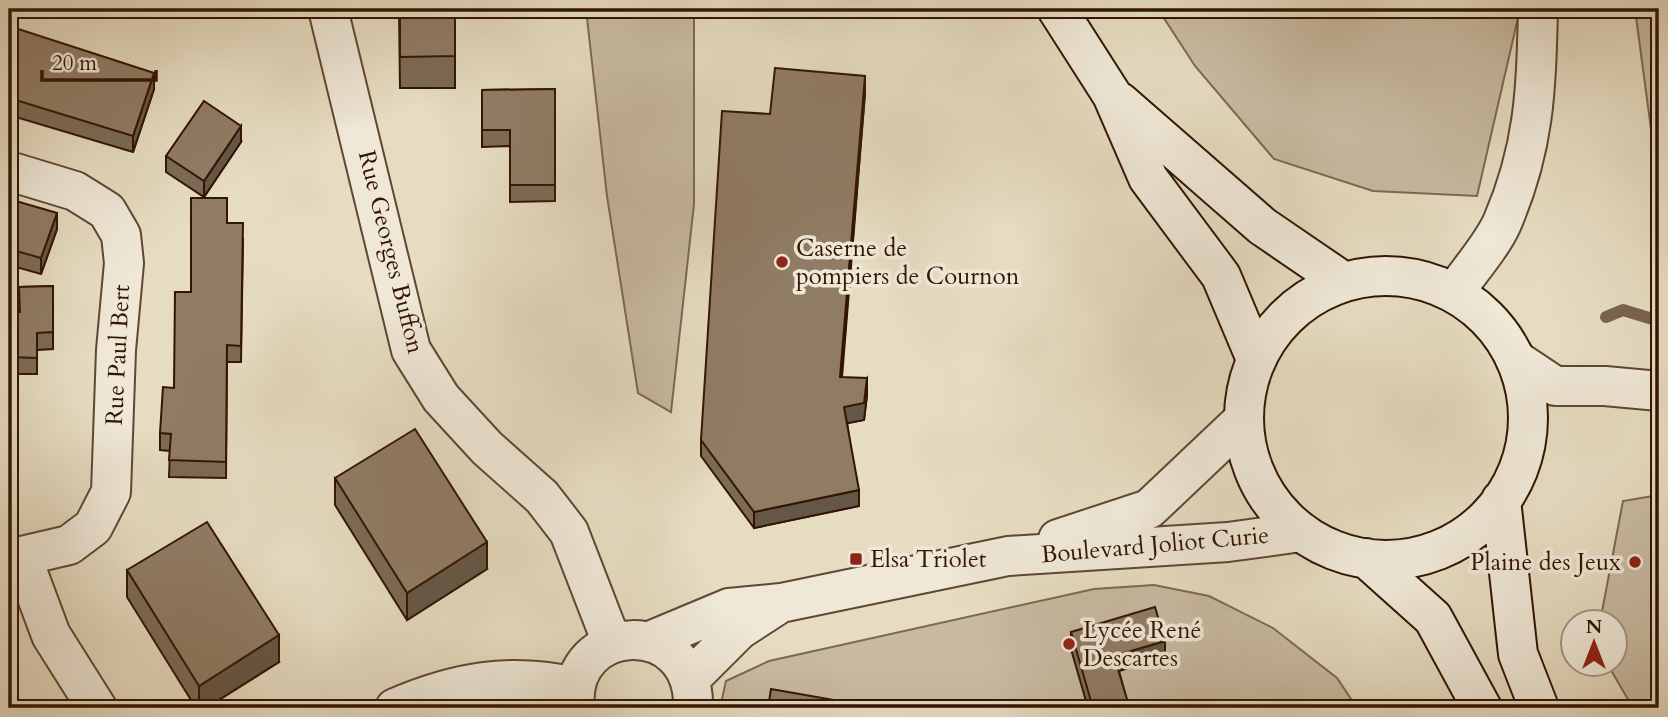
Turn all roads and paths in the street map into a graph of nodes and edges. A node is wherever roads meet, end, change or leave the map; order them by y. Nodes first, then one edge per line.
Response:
1 (328, 9) edge
2 (1057, 9) edge
3 (1538, 9) edge
4 (1112, 95) junction
5 (9, 171) edge
6 (1344, 282) junction
7 (1454, 293) junction
8 (1256, 359) junction
9 (1516, 360) junction
10 (1659, 391) edge
11 (1243, 421) junction
12 (1502, 500) junction
13 (1301, 532) junction
14 (1008, 556) junction
15 (16, 558) edge
16 (1366, 558) junction
17 (781, 603) junction
18 (650, 641) junction
19 (612, 643) junction
20 (692, 693) edge
21 (575, 697) edge
22 (97, 708) edge
23 (395, 708) edge
24 (1482, 708) edge
25 (1539, 708) edge

1 - 19 street, Rue Georges Buffon
2 - 4 street
3 - 7 street
4 - 6 street
4 - 8 street
5 - 15 street, Rue Paul Bert
6 - 7 street
6 - 8 street
7 - 9 street
8 - 11 street
9 - 10 street
9 - 12 street
11 - 13 street
11 - 14 street, Boulevard Joliot Curie
12 - 16 street
12 - 25 street
13 - 14 street, Boulevard Joliot Curie
13 - 16 street
14 - 17 street, Boulevard Joliot Curie
15 - 22 street, Rue Paul Bert
16 - 24 street
17 - 18 street, Boulevard Joliot Curie
17 - 20 street, Boulevard Joliot Curie
18 - 19 street, Boulevard Joliot Curie
18 - 20 street
19 - 21 street
21 - 23 street

